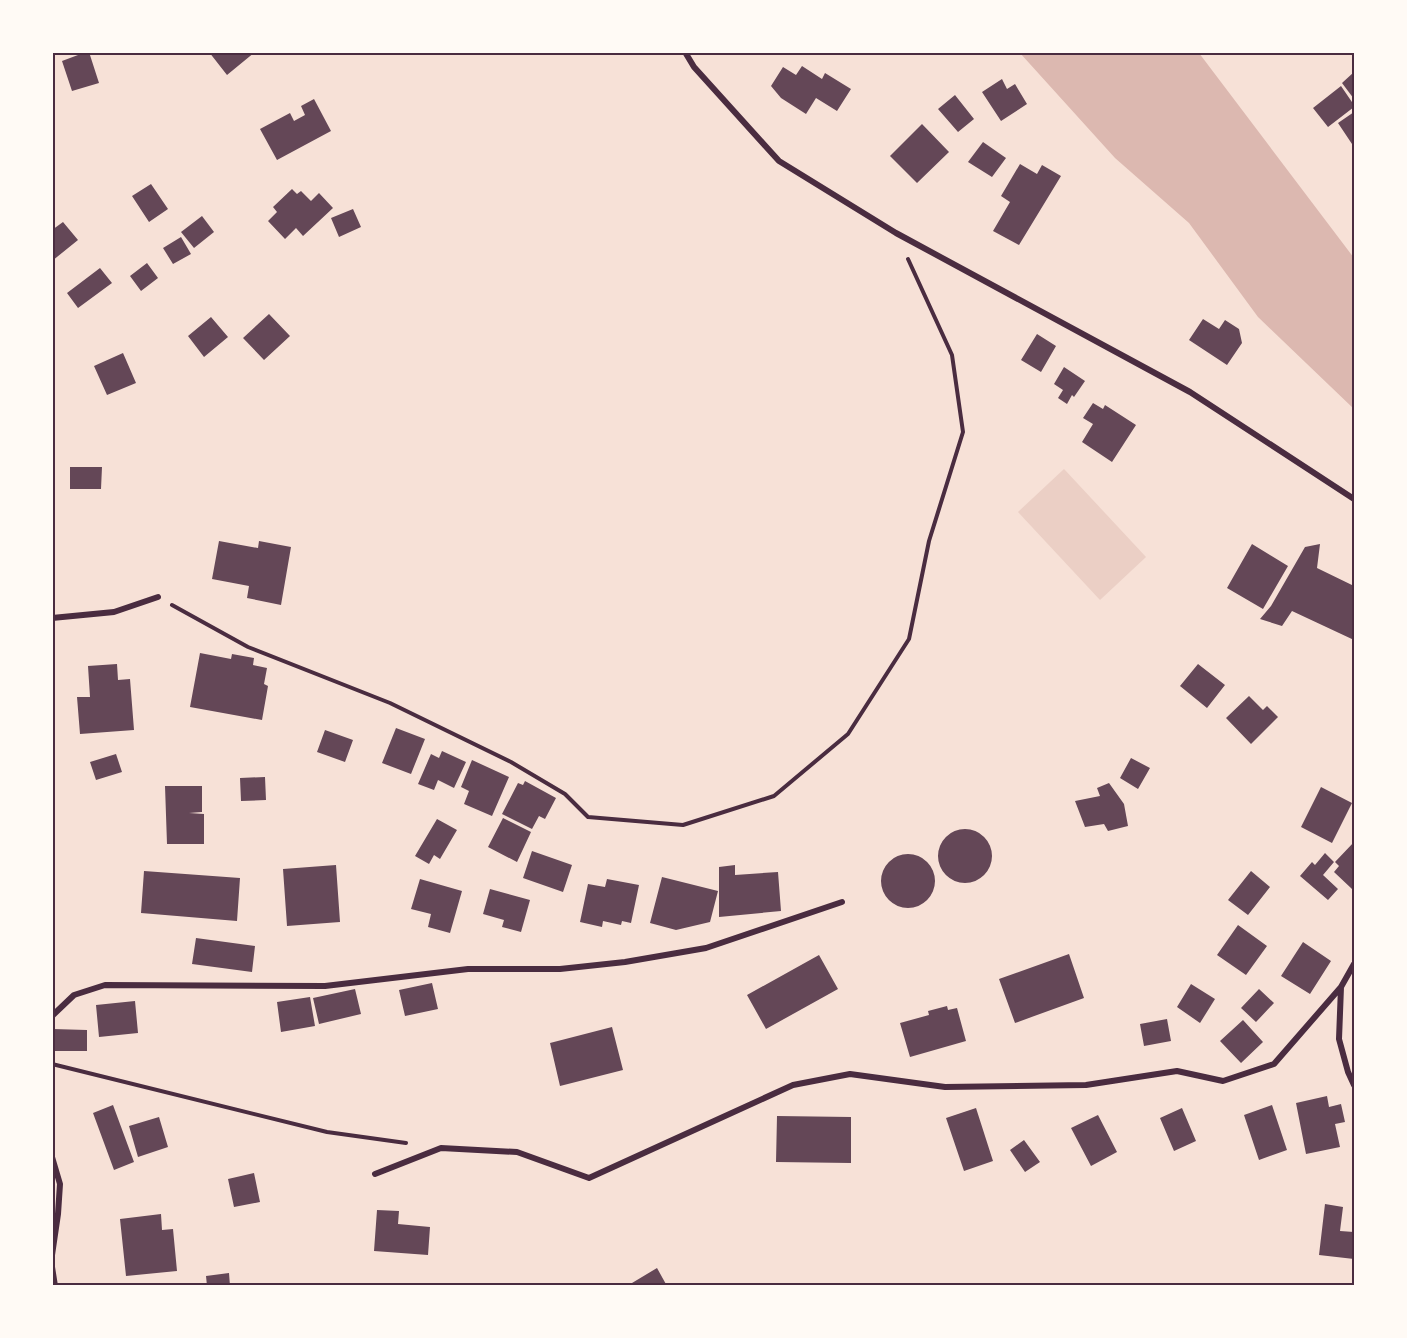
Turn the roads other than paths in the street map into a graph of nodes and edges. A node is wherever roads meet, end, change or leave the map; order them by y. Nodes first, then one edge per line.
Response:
1 (685, 52) edge
2 (1354, 499) edge
3 (158, 597) road end
4 (52, 618) edge
5 (842, 902) dead end
6 (1354, 964) edge
7 (1341, 987) junction
8 (52, 1016) edge
9 (1354, 1086) edge
10 (52, 1157) edge
11 (375, 1174) dead end
12 (52, 1255) edge
13 (52, 1267) edge
14 (55, 1286) edge

1 - 2 street
3 - 4 street
5 - 8 street
6 - 7 street
7 - 9 street
7 - 11 street
10 - 12 street
13 - 14 street

